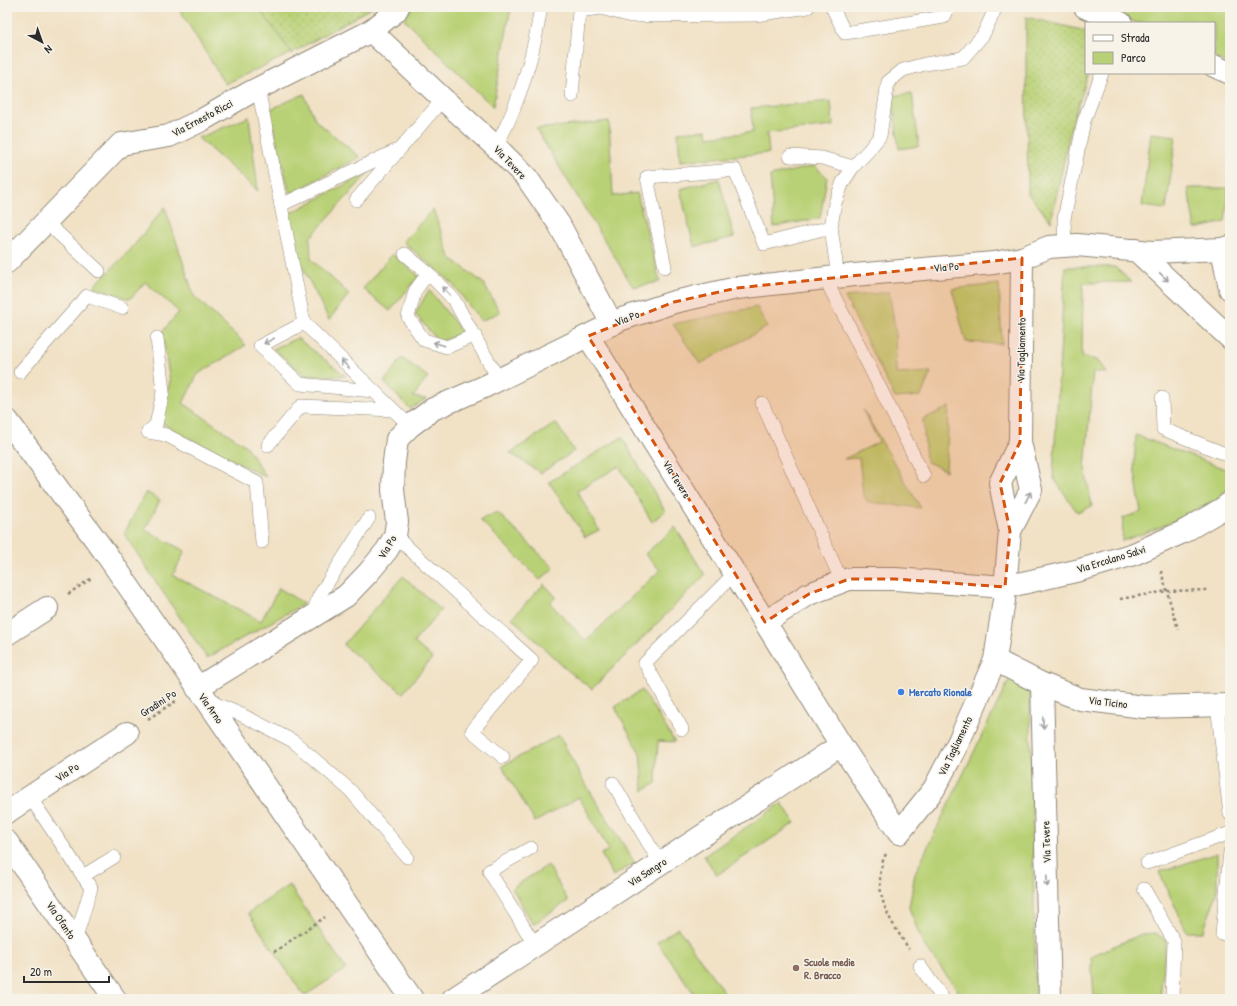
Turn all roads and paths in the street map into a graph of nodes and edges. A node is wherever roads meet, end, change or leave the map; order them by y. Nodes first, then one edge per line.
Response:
1 (398, 7) edge
2 (541, 7) edge
3 (808, 7) edge
4 (832, 7) edge
5 (949, 7) edge
6 (996, 7) edge
7 (1085, 7) edge
8 (1119, 22) edge
9 (371, 31) junction
10 (1215, 66) edge
11 (1230, 73) edge
12 (1102, 74) edge
13 (258, 88) junction
14 (572, 96) dead end
15 (443, 99) junction
16 (496, 147) junction
17 (399, 149) junction
18 (790, 156) dead end
19 (853, 167) junction
20 (356, 200) dead end
21 (281, 205) junction
22 (46, 222) junction
23 (831, 227) junction
24 (1065, 246) junction
25 (1226, 248) edge
26 (1136, 250) junction
27 (405, 254) dead end
28 (1022, 258) junction
29 (7, 262) edge
30 (665, 267) dead end
31 (99, 271) dead end
32 (428, 273) junction
33 (831, 278) junction
34 (1230, 289) edge
35 (122, 308) dead end
36 (304, 323) junction
37 (612, 324) junction
38 (475, 335) junction
39 (588, 336) junction
40 (157, 338) dead end
41 (1230, 338) edge
42 (20, 372) dead end
43 (499, 380) junction
44 (373, 391) junction
45 (1162, 398) dead end
46 (762, 403) dead end
47 (393, 410) junction
48 (7, 420) edge
49 (410, 426) junction
50 (1020, 442) junction
51 (268, 445) dead end
52 (1230, 456) edge
53 (924, 476) dead end
54 (1230, 503) edge
55 (369, 518) dead end
56 (1010, 531) junction
57 (395, 536) junction
58 (262, 542) dead end
59 (1154, 545) junction
60 (113, 564) junction
61 (735, 573) junction
62 (842, 582) junction
63 (1006, 587) junction
64 (1207, 590) dead end
65 (1167, 591) junction
66 (1120, 599) dead end
67 (47, 608) joint
68 (311, 618) junction
69 (765, 622) junction
70 (1178, 630) dead end
71 (7, 634) edge
72 (995, 660) junction
73 (1042, 684) junction
74 (201, 694) junction
75 (1224, 705) edge
76 (682, 729) dead end
77 (127, 733) joint
78 (841, 745) junction
79 (503, 757) dead end
80 (613, 783) dead end
81 (30, 797) junction
82 (7, 812) edge
83 (1230, 814) edge
84 (899, 833) junction
85 (1230, 833) edge
86 (7, 842) edge
87 (531, 848) dead end
88 (1230, 852) edge
89 (114, 857) dead end
90 (407, 857) dead end
91 (660, 863) junction
92 (1147, 864) dead end
93 (83, 876) junction
94 (1144, 889) dead end
95 (345, 902) junction
96 (1222, 934) dead end
97 (75, 941) junction
98 (535, 945) junction
99 (274, 952) dead end
100 (920, 966) joint
101 (115, 999) edge
102 (412, 999) edge
103 (453, 999) edge
104 (943, 999) edge
105 (1050, 999) edge
106 (1172, 999) edge

1 - 9 street, Via Ernesto Ricci
2 - 16 lane
3 - 14 lane
4 - 5 lane
6 - 19 lane
7 - 8 street
9 - 13 street, Via Ernesto Ricci
9 - 15 street, Via Tevere
10 - 11 street
12 - 24 lane
13 - 21 lane
13 - 22 street, Via Ernesto Ricci
15 - 16 street, Via Tevere
15 - 17 lane
16 - 37 street, Via Tevere
17 - 20 lane
17 - 21 lane
18 - 19 lane
19 - 23 lane
21 - 36 lane
22 - 29 street, Via Ernesto Ricci
22 - 31 lane
23 - 30 lane
23 - 33 lane
24 - 26 street, Via Po
24 - 28 street, Via Po
25 - 26 street, Via Po
25 - 34 street
26 -> 41 street
27 - 32 lane
28 - 33 street, Via Po
28 - 50 street, Via Tagliamento
38 -> 32 lane
38 -> 32 lane
33 - 37 street, Via Po
33 - 53 lane
35 - 42 lane
44 -> 36 lane
36 -> 44 lane
37 - 39 street, Via Po
38 - 43 lane
39 - 43 street, Via Po
39 - 61 street, Via Tevere
40 - 58 lane
43 - 49 street, Via Po
44 - 47 lane
45 - 52 lane
46 - 62 lane
47 - 49 lane
47 - 51 lane
48 - 60 street, Via Arno
49 - 57 street, Via Po
50 - 56 street, Via Tagliamento
56 -> 50 street, Via Tagliamento
54 - 59 street, Via Ercolano Salvi
55 - 68 lane
56 - 63 street, Via Tagliamento
57 - 68 street, Via Po
57 - 79 lane
59 - 63 street, Via Ercolano Salvi
59 - 65 path
60 - 67 path
60 - 74 street, Via Arno
61 - 69 street, Via Tevere
61 - 76 lane
62 - 63 street
62 - 69 street
63 - 72 street, Via Tagliamento
64 - 65 path
65 - 66 path
65 - 70 path
67 - 71 street
68 - 74 street, Via Po
69 - 78 street, Via Tevere
72 - 73 street, Via Ticino
72 - 84 street, Via Tagliamento
73 - 75 street, Via Ticino
73 -> 105 street, Via Tevere
74 - 77 path, Gradini Po
74 - 90 lane
74 - 95 street, Via Arno
75 - 83 lane
77 - 81 street, Via Po
78 - 84 street, Via Tevere
78 - 91 street, Via Sangro
80 - 91 lane
81 - 82 street, Via Po
81 - 93 lane
84 - 100 path
85 - 92 lane
86 - 97 street, Via Ofanto
87 - 98 lane
88 - 96 lane
89 - 93 lane
91 - 98 street, Via Sangro
93 - 97 lane
94 - 106 lane
95 - 99 path
95 - 102 street, Via Arno
97 - 101 street, Via Ofanto
98 - 103 street, Via Sangro
100 - 104 lane

